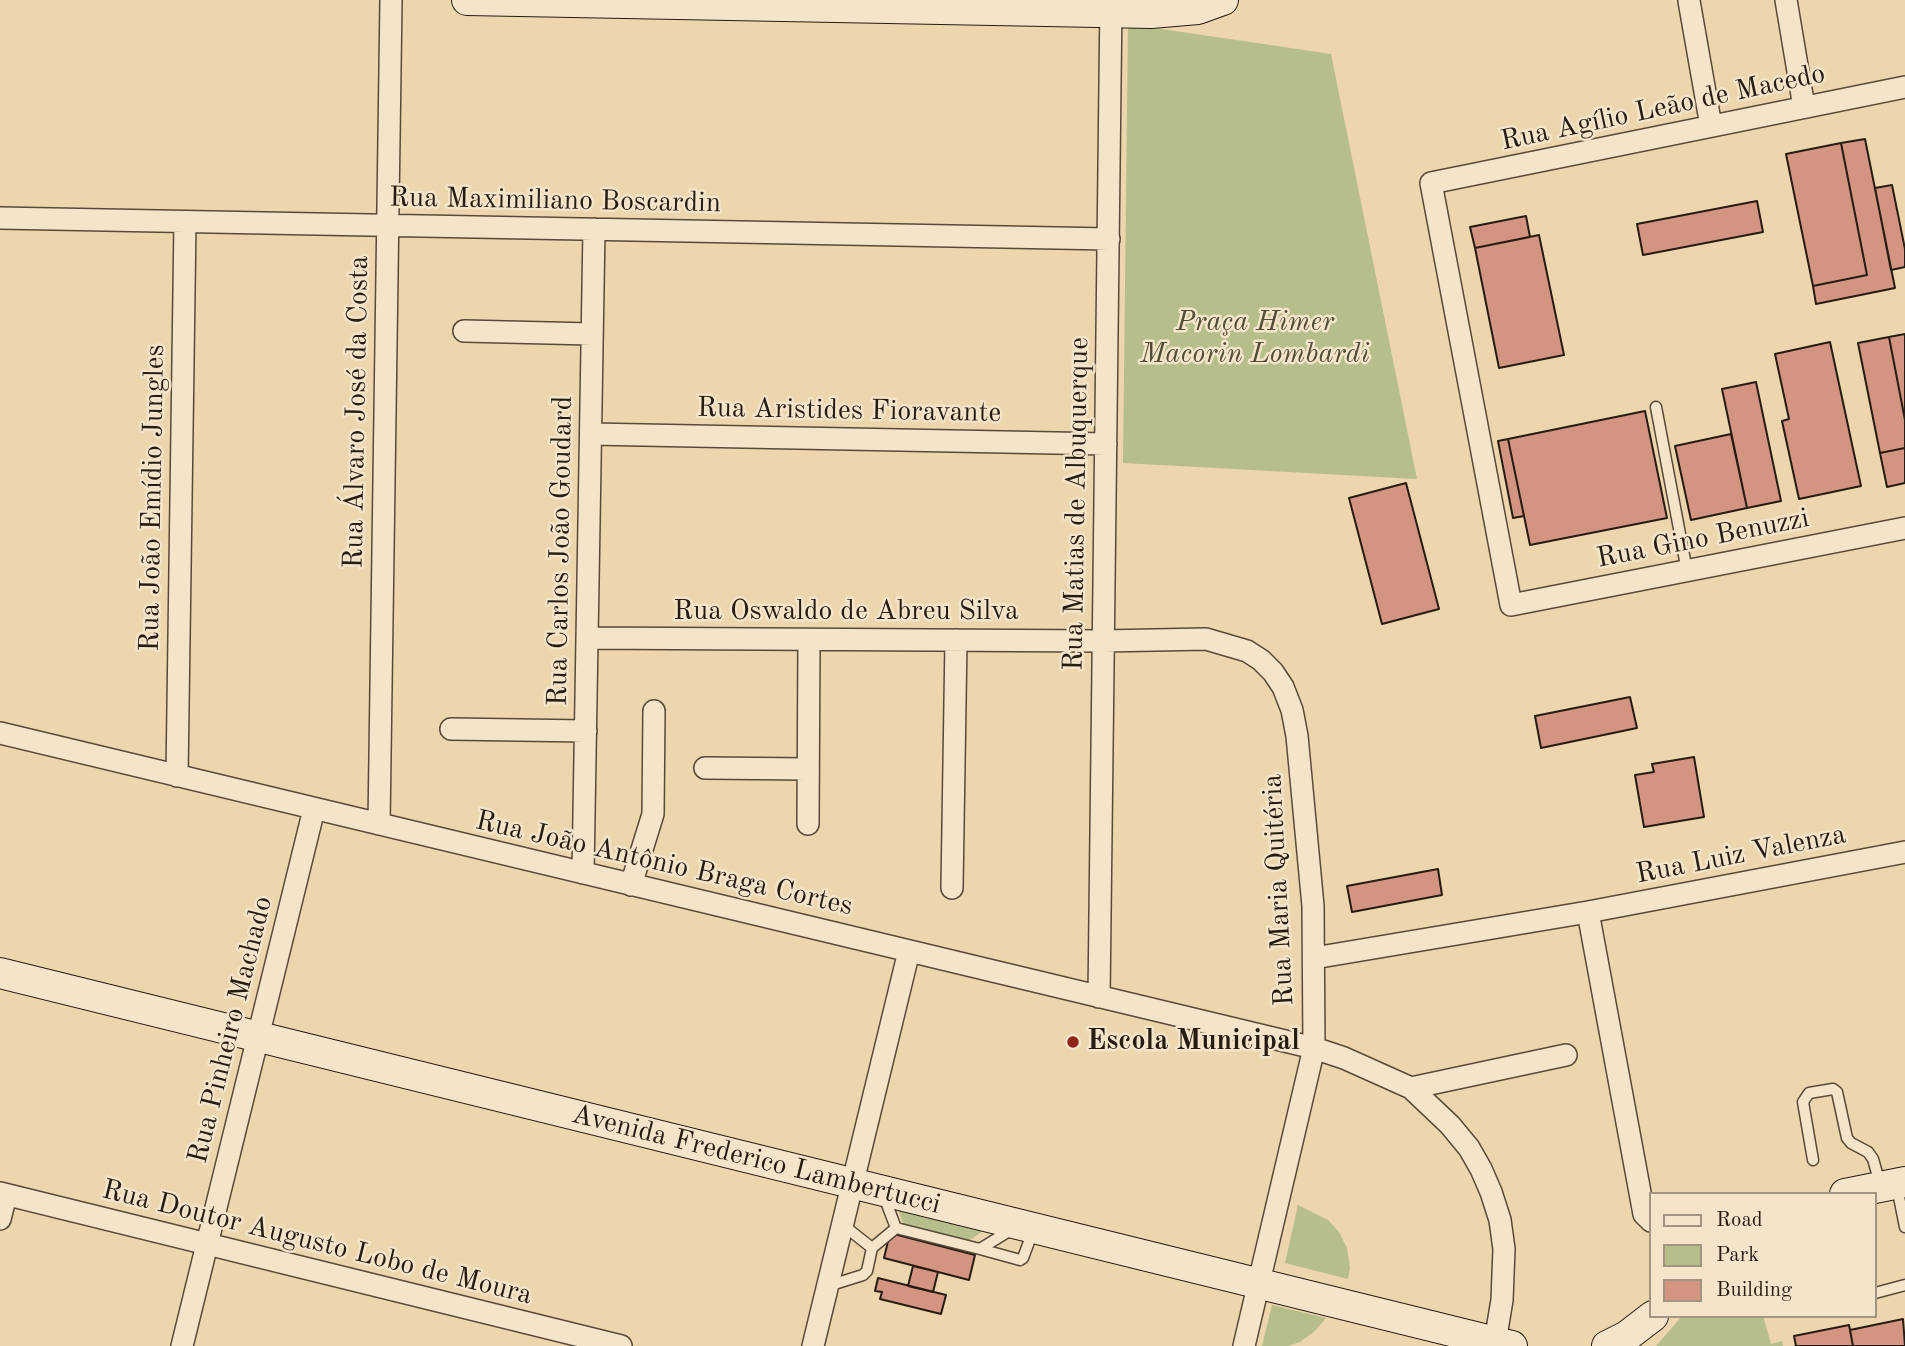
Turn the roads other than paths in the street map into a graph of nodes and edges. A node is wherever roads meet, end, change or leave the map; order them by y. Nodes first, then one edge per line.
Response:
1 (391, 0) edge
2 (467, 0) edge
3 (506, 0) edge
4 (1223, 0) edge
5 (1786, 0) edge
6 (1689, 1) edge
7 (706, 2) edge
8 (804, 3) edge
9 (908, 4) edge
10 (1112, 6) edge
11 (1905, 87) edge
12 (1804, 107) junction
13 (1711, 126) junction
14 (0, 218) edge
15 (185, 222) junction
16 (388, 226) junction
17 (594, 229) junction
18 (1109, 239) junction
19 (464, 331) dead end
20 (592, 334) junction
21 (1656, 407) dead end
22 (591, 434) junction
23 (1106, 444) junction
24 (1905, 528) edge
25 (1687, 570) junction
26 (1511, 605) joint
27 (587, 638) junction
28 (809, 640) junction
29 (956, 640) junction
30 (1103, 641) junction
31 (654, 710) dead end
32 (451, 729) dead end
33 (586, 731) junction
34 (0, 733) edge
35 (705, 768) dead end
36 (808, 769) junction
37 (177, 776) junction
38 (314, 809) junction
39 (379, 824) junction
40 (808, 824) dead end
41 (1905, 852) edge
42 (583, 873) junction
43 (631, 885) junction
44 (952, 888) dead end
45 (1587, 912) junction
46 (909, 951) junction
47 (1314, 958) junction
48 (0, 973) edge
49 (1099, 997) junction
50 (258, 1037) junction
51 (1314, 1048) junction
52 (1566, 1055) dead end
53 (1412, 1088) junction
54 (1813, 1160) dead end
55 (1894, 1184) edge
56 (867, 1187) junction
57 (1855, 1192) edge
58 (3, 1194) edge
59 (1648, 1217) edge
60 (0, 1219) edge
61 (843, 1225) junction
62 (1027, 1226) junction
63 (896, 1227) junction
64 (1905, 1227) edge
65 (207, 1244) junction
66 (872, 1248) junction
67 (980, 1249) junction
68 (1259, 1284) junction
69 (1905, 1285) edge
70 (828, 1286) junction
71 (1877, 1292) edge
72 (1650, 1318) edge
73 (1504, 1344) edge
74 (182, 1346) edge
75 (621, 1346) edge
76 (813, 1346) edge
77 (1244, 1346) edge
78 (1607, 1346) edge

1 - 16 street, Rua Álvaro José da Costa
2 - 3 street
3 - 7 street
4 - 10 street
5 - 12 street
6 - 13 street
7 - 8 street
8 - 9 street
9 - 10 street
10 - 18 street, Rua Matias de Albuquerque
11 - 12 street, Rua Agílio Leão de Macedo
12 - 13 street, Rua Agílio Leão de Macedo
13 - 26 street, Rua Agílio Leão de Macedo
14 - 15 street, Rua Maximiliano Boscardin
15 - 16 street, Rua Maximiliano Boscardin
15 - 37 street, Rua João Emídio Jungles
16 - 17 street, Rua Maximiliano Boscardin
16 - 39 street, Rua Álvaro José da Costa
17 - 18 street, Rua Maximiliano Boscardin
17 - 20 street, Rua Carlos João Goudard
18 - 23 street, Rua Matias de Albuquerque
19 - 20 street
20 - 22 street, Rua Carlos João Goudard
21 - 25 lane
22 - 23 street, Rua Aristides Fioravante
22 - 27 street, Rua Carlos João Goudard
23 - 30 street, Rua Matias de Albuquerque
24 - 25 street, Rua Gino Benuzzi
25 - 26 street, Rua Gino Benuzzi
27 - 28 street, Rua Oswaldo de Abreu Silva
27 - 33 street, Rua Carlos João Goudard
28 - 29 street, Rua Oswaldo de Abreu Silva
28 - 36 street
29 - 30 street, Rua Oswaldo de Abreu Silva
29 - 44 street
30 - 47 street, Rua Maria Quitéria
30 - 49 street, Rua Matias de Albuquerque
31 - 43 street
32 - 33 street
33 - 42 street, Rua Carlos João Goudard
34 - 37 street, Rua João Antônio Braga Cortes
35 - 36 street
36 - 40 street
37 - 38 street, Rua João Antônio Braga Cortes
38 - 39 street, Rua João Antônio Braga Cortes
38 - 50 street, Rua Pinheiro Machado
39 - 42 street, Rua João Antônio Braga Cortes
41 - 45 street, Rua Luiz Valenza
42 - 43 street, Rua João Antônio Braga Cortes
43 - 46 street, Rua João Antônio Braga Cortes
45 - 47 street, Rua Luiz Valenza
45 - 59 street
46 - 49 street, Rua João Antônio Braga Cortes
46 - 56 street
47 - 51 street, Rua Maria Quitéria
48 - 50 street, Avenida Frederico Lambertucci
49 - 51 street, Rua João Antônio Braga Cortes
50 - 56 street, Avenida Frederico Lambertucci
50 - 65 street, Rua Pinheiro Machado
51 - 53 street, Rua João Antônio Braga Cortes
51 - 68 street, Rua Maria Quitéria
52 - 53 street
53 - 73 street, Rua João Antônio Braga Cortes
54 - 55 lane
55 - 57 street
55 - 64 lane
56 - 61 street
56 - 62 street, Avenida Frederico Lambertucci
56 - 63 lane
58 - 60 street
58 - 65 street, Rua Doutor Augusto Lobo de Moura
61 - 66 lane
61 - 70 street
62 - 67 lane
62 - 67 lane
62 - 68 street, Avenida Frederico Lambertucci
63 - 66 lane
63 - 67 lane
65 - 74 street, Rua Pinheiro Machado
65 - 75 street, Rua Doutor Augusto Lobo de Moura
66 - 70 lane
68 - 73 street, Avenida Frederico Lambertucci
68 - 77 street, Rua Maria Quitéria
69 - 71 lane
70 - 76 street
72 - 78 street

